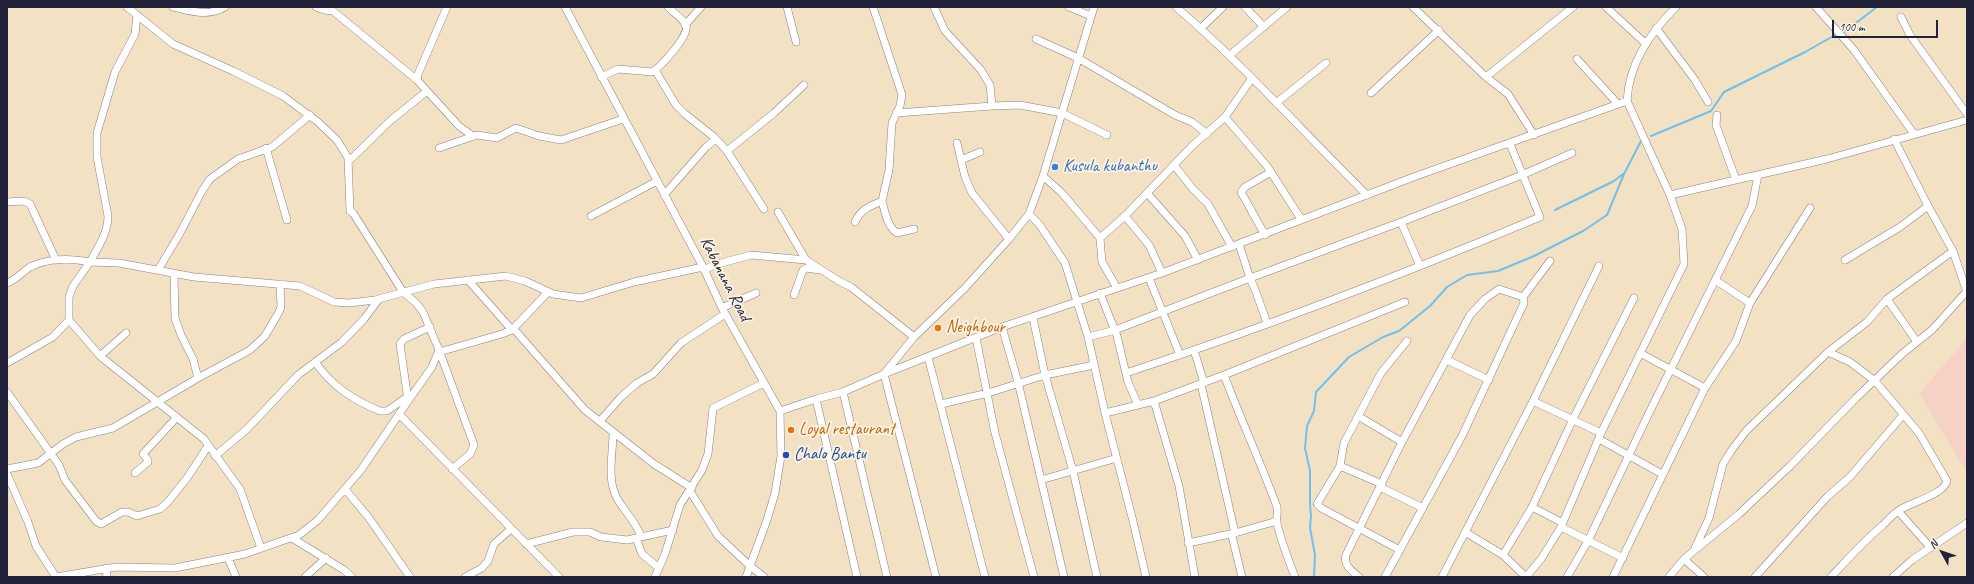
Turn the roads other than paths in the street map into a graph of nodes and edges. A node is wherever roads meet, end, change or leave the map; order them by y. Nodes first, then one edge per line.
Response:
1 (127, 7) edge
2 (173, 7) edge
3 (225, 7) edge
4 (316, 7) edge
5 (447, 7) edge
6 (565, 7) edge
7 (668, 7) edge
8 (701, 7) edge
9 (787, 7) edge
10 (873, 7) edge
11 (934, 7) edge
12 (1069, 7) edge
13 (1094, 7) edge
14 (1176, 7) edge
15 (1223, 7) edge
16 (1245, 7) edge
17 (1287, 7) edge
18 (1413, 7) edge
19 (1573, 7) edge
20 (1606, 7) edge
21 (1676, 7) edge
22 (1816, 7) edge
23 (137, 15) junction
24 (1091, 16) junction
25 (1901, 17) dead end
26 (686, 25) junction
27 (1264, 27) junction
28 (1201, 28) junction
29 (1656, 28) junction
30 (1439, 30) junction
31 (1036, 39) dead end
32 (796, 42) dead end
33 (1645, 43) junction
34 (1230, 55) junction
35 (1078, 58) junction
36 (1577, 59) dead end
37 (1326, 63) dead end
38 (655, 70) junction
39 (601, 77) junction
40 (1486, 77) junction
41 (1252, 78) junction
42 (417, 80) junction
43 (804, 85) dead end
44 (427, 91) junction
45 (1371, 93) dead end
46 (1627, 101) junction
47 (1708, 102) dead end
48 (1276, 103) junction
49 (1618, 104) junction
50 (992, 106) junction
51 (896, 113) junction
52 (1062, 113) junction
53 (1967, 114) edge
54 (310, 115) junction
55 (1717, 115) dead end
56 (1226, 117) junction
57 (623, 119) junction
58 (1967, 120) edge
59 (1208, 134) junction
60 (1914, 134) junction
61 (1107, 135) dead end
62 (1534, 135) junction
63 (473, 136) junction
64 (716, 139) junction
65 (1894, 139) junction
66 (957, 143) dead end
67 (1510, 144) junction
68 (266, 148) junction
69 (439, 148) dead end
70 (727, 151) junction
71 (980, 152) dead end
72 (1572, 153) dead end
73 (961, 160) junction
74 (349, 161) junction
75 (1174, 165) junction
76 (1271, 172) junction
77 (1522, 175) junction
78 (1758, 175) junction
79 (1043, 176) junction
80 (1736, 180) junction
81 (657, 181) junction
82 (1147, 193) junction
83 (664, 194) junction
84 (1367, 195) junction
85 (1670, 195) junction
86 (882, 201) junction
87 (7, 202) edge
88 (1928, 206) junction
89 (1810, 208) dead end
90 (764, 209) dead end
91 (778, 212) dead end
92 (1029, 214) junction
93 (591, 216) dead end
94 (1125, 216) junction
95 (288, 220) dead end
96 (1301, 220) junction
97 (855, 222) dead end
98 (1401, 222) junction
99 (914, 229) dead end
100 (1265, 234) junction
101 (1100, 238) junction
102 (1009, 239) junction
103 (1235, 245) junction
104 (1953, 251) junction
105 (56, 260) junction
106 (806, 260) junction
107 (1198, 260) junction
108 (1845, 260) dead end
109 (1550, 261) dead end
110 (90, 262) junction
111 (1420, 266) junction
112 (1599, 266) dead end
113 (704, 269) junction
114 (158, 270) junction
115 (820, 270) junction
116 (1162, 273) junction
117 (174, 274) junction
118 (1149, 278) junction
119 (1250, 278) junction
120 (468, 280) junction
121 (1715, 280) junction
122 (7, 283) edge
123 (280, 284) junction
124 (1116, 288) junction
125 (1967, 291) edge
126 (402, 292) junction
127 (548, 292) junction
128 (756, 294) dead end
129 (1100, 294) junction
130 (794, 295) dead end
131 (1523, 297) junction
132 (1634, 298) dead end
133 (379, 299) junction
134 (1887, 299) junction
135 (1077, 302) junction
136 (1405, 302) dead end
137 (1750, 304) junction
138 (723, 311) junction
139 (1163, 311) junction
140 (1033, 318) junction
141 (69, 320) junction
142 (1267, 323) junction
143 (430, 327) junction
144 (1002, 328) junction
145 (512, 329) junction
146 (1115, 330) junction
147 (126, 333) dead end
148 (914, 337) junction
149 (1088, 337) junction
150 (976, 338) junction
151 (1407, 341) dead end
152 (1917, 342) junction
153 (1194, 350) junction
154 (439, 351) junction
155 (1828, 352) junction
156 (1640, 353) junction
157 (1180, 355) junction
158 (100, 356) junction
159 (928, 357) junction
160 (1447, 360) junction
161 (315, 362) junction
162 (7, 363) edge
163 (1094, 365) junction
164 (1672, 368) junction
165 (1126, 373) junction
166 (884, 374) junction
167 (1045, 375) junction
168 (1224, 376) junction
169 (198, 378) junction
170 (1489, 380) junction
171 (1875, 381) junction
172 (1018, 382) junction
173 (764, 383) junction
174 (1202, 383) junction
175 (1706, 388) junction
176 (7, 392) edge
177 (843, 392) junction
178 (988, 393) junction
179 (408, 399) junction
180 (816, 399) junction
181 (159, 401) junction
182 (1154, 401) junction
183 (1533, 401) junction
184 (940, 404) junction
185 (1138, 405) junction
186 (780, 411) junction
187 (1105, 413) junction
188 (399, 414) junction
189 (1903, 415) junction
190 (1358, 416) junction
191 (177, 417) junction
192 (1573, 419) junction
193 (600, 421) junction
194 (613, 433) junction
195 (1600, 436) junction
196 (1402, 442) junction
197 (208, 446) junction
198 (50, 455) junction
199 (215, 456) junction
200 (1628, 456) junction
201 (1117, 458) junction
202 (1340, 466) junction
203 (7, 469) edge
204 (452, 469) junction
205 (1073, 470) junction
206 (135, 473) dead end
207 (7, 474) edge
208 (1662, 474) junction
209 (1041, 480) junction
210 (1381, 486) junction
211 (345, 489) junction
212 (691, 489) junction
213 (1532, 507) junction
214 (1422, 508) junction
215 (1898, 511) junction
216 (1277, 520) junction
217 (1967, 523) edge
218 (1562, 525) junction
219 (1359, 528) junction
220 (511, 529) junction
221 (673, 530) junction
222 (1465, 532) junction
223 (1235, 533) junction
224 (292, 538) junction
225 (638, 538) junction
226 (1588, 541) junction
227 (1188, 542) junction
228 (526, 544) junction
229 (1930, 547) junction
230 (261, 548) junction
231 (1400, 550) junction
232 (1694, 550) junction
233 (1503, 555) junction
234 (228, 558) junction
235 (326, 558) junction
236 (1623, 558) junction
237 (1684, 559) junction
238 (750, 566) junction
239 (106, 568) junction
240 (659, 568) junction
241 (56, 577) edge
242 (107, 577) edge
243 (236, 577) edge
244 (305, 577) edge
245 (352, 577) edge
246 (410, 577) edge
247 (465, 577) edge
248 (559, 577) edge
249 (655, 577) edge
250 (746, 577) edge
251 (764, 577) edge
252 (857, 577) edge
253 (888, 577) edge
254 (936, 577) edge
255 (985, 577) edge
256 (1034, 577) edge
257 (1064, 577) edge
258 (1097, 577) edge
259 (1146, 577) edge
260 (1195, 577) edge
261 (1242, 577) edge
262 (1295, 577) edge
263 (1359, 577) edge
264 (1385, 577) edge
265 (1442, 577) edge
266 (1526, 577) edge
267 (1567, 577) edge
268 (1613, 577) edge
269 (1669, 577) edge
270 (1704, 577) edge
271 (1755, 577) edge
272 (1831, 577) edge
273 (1893, 577) edge

1 - 23 street
2 - 3 street
4 - 42 street
5 - 42 street
6 - 39 street, Kabanana Road
7 - 26 street
8 - 26 street
9 - 32 street
10 - 51 street
11 - 50 street
12 - 24 street
13 - 24 street
14 - 28 street
15 - 28 street
16 - 27 street
17 - 27 street
18 - 30 street
19 - 40 street
20 - 33 street
21 - 29 street
22 - 60 street
23 - 54 street
23 - 110 street
24 - 35 street
25 - 53 street
26 - 38 street
27 - 34 street
28 - 34 street
29 - 33 street
29 - 47 street
30 - 40 street
30 - 45 street
31 - 35 street
33 - 46 street
34 - 41 street
35 - 52 street
35 - 59 street
36 - 49 street
37 - 48 street
38 - 39 street
38 - 64 street
39 - 57 street, Kabanana Road
40 - 62 street
41 - 48 street
41 - 56 street
42 - 44 street
43 - 70 street
44 - 63 street
44 - 74 street
46 - 49 street
46 - 85 street
48 - 84 street
49 - 62 street
50 - 51 street
50 - 52 street
51 - 86 street
52 - 61 street
52 - 79 street
54 - 68 street
54 - 74 street
55 - 80 street
56 - 59 street
56 - 76 street
57 - 63 street
57 - 81 street, Kabanana Road
58 - 60 street
59 - 75 street
60 - 65 street
62 - 67 street
63 - 69 street
64 - 70 street
64 - 83 street
65 - 78 street
65 - 88 street
66 - 73 street
67 - 77 street
67 - 84 street
68 - 95 street
68 - 114 street
70 - 90 street
71 - 73 street
72 - 77 street
73 - 102 street
74 - 126 street
75 - 82 street
75 - 103 street
76 - 96 street
76 - 100 street
77 - 98 street
77 - 111 street
78 - 80 street
78 - 121 street
79 - 92 street
79 - 101 street
80 - 85 street
81 - 83 street, Kabanana Road
81 - 93 street
82 - 94 street
82 - 107 street
83 - 113 street, Kabanana Road
84 - 96 street
85 - 156 street
86 - 97 street
86 - 99 street
87 - 105 street
88 - 104 street
88 - 108 street
89 - 137 street
91 - 106 street
92 - 102 street
92 - 135 street
94 - 101 street
94 - 116 street
96 - 100 street
98 - 111 street
98 - 119 street
100 - 103 street
101 - 124 street
102 - 148 street
103 - 107 street
103 - 119 street
104 - 125 street
104 - 134 street
105 - 110 street
105 - 122 street
106 - 113 street
106 - 115 street
107 - 116 street
109 - 131 street
110 - 114 street
110 - 141 street
111 - 142 street
112 - 183 street
113 - 127 street
113 - 138 street, Kabanana Road
114 - 117 street
115 - 130 street
115 - 148 street
116 - 118 street
117 - 123 street
117 - 169 street
118 - 124 street
118 - 139 street
119 - 139 street
119 - 142 street
120 - 126 street
120 - 127 street
120 - 145 street
121 - 137 street
121 - 164 street
123 - 133 street
123 - 169 street
124 - 129 street
125 - 152 street
126 - 133 street
126 - 143 street
127 - 145 street
128 - 138 street
129 - 135 street
129 - 146 street
131 - 160 street
131 - 170 street
132 - 192 street
133 - 161 street
134 - 152 street
134 - 155 street
135 - 140 street
135 - 149 street
136 - 168 street
137 - 175 street
138 - 173 street, Kabanana Road
138 - 193 street
139 - 146 street
139 - 157 street
140 - 144 street
140 - 167 street
141 - 158 street
141 - 162 street
142 - 153 street
143 - 154 street
143 - 179 street
144 - 150 street
144 - 172 street
145 - 154 street
145 - 193 street
146 - 149 street
146 - 165 street
147 - 158 street
148 - 166 street
149 - 163 street
150 - 159 street
150 - 178 street
151 - 190 street
152 - 171 street
153 - 157 street
153 - 174 street
154 - 179 street
154 - 204 street
155 - 171 street
155 - 232 street
156 - 164 street
156 - 195 street
157 - 165 street
158 - 181 street
159 - 166 street
159 - 184 street
160 - 170 street
160 - 196 street
161 - 179 street
161 - 199 street
163 - 167 street
163 - 187 street
164 - 175 street
164 - 200 street
165 - 185 street
166 - 177 street
166 - 254 street
167 - 172 street
167 - 205 street
168 - 174 street
168 - 216 street
169 - 181 street
170 - 214 street
171 - 189 street
171 - 232 street
172 - 178 street
172 - 209 street
173 - 186 street, Kabanana Road
173 - 212 street
174 - 182 street
174 - 223 street
175 - 208 street
176 - 198 street
177 - 180 street
177 - 253 street
178 - 184 street
178 - 256 street
179 - 188 street
180 - 186 street
180 - 252 street
181 - 191 street
181 - 198 street
182 - 185 street
182 - 227 street
183 - 192 street
183 - 222 street
184 - 255 street
185 - 187 street
186 - 238 street, Kabanana Road
187 - 201 street
188 - 204 street
188 - 211 street
189 - 215 street
189 - 271 street
190 - 196 street
190 - 202 street
191 - 197 street
191 - 206 street
192 - 195 street
192 - 213 street
193 - 194 street
194 - 212 street
194 - 225 street
195 - 200 street
195 - 218 street
196 - 210 street
197 - 198 street
197 - 199 street
198 - 203 street
199 - 230 street
200 - 208 street
200 - 226 street
201 - 205 street
201 - 259 street
202 - 210 street
202 - 219 street
204 - 220 street
205 - 209 street
205 - 258 street
207 - 241 street
208 - 236 street
209 - 257 street
210 - 214 street
210 - 219 street
211 - 224 street
211 - 246 street
212 - 221 street
212 - 238 street
213 - 218 street
213 - 233 street
214 - 231 street
215 - 229 street
215 - 272 street
216 - 223 street
216 - 262 street
217 - 229 street
218 - 226 street
218 - 266 street
219 - 231 street
219 - 263 street
220 - 228 street
220 - 247 street
221 - 225 street
221 - 240 street
222 - 233 street
222 - 265 street
223 - 227 street
223 - 261 street
224 - 230 street
224 - 235 street
225 - 228 street
225 - 240 street
226 - 236 street
226 - 267 street
227 - 260 street
228 - 248 street
229 - 273 street
230 - 234 street
231 - 264 street
232 - 237 street
233 - 266 street
234 - 239 street
234 - 243 street
235 - 244 street
235 - 245 street
236 - 268 street
237 - 269 street
237 - 270 street
238 - 250 street, Kabanana Road
238 - 251 street
239 - 241 street
239 - 242 street
240 - 249 street

